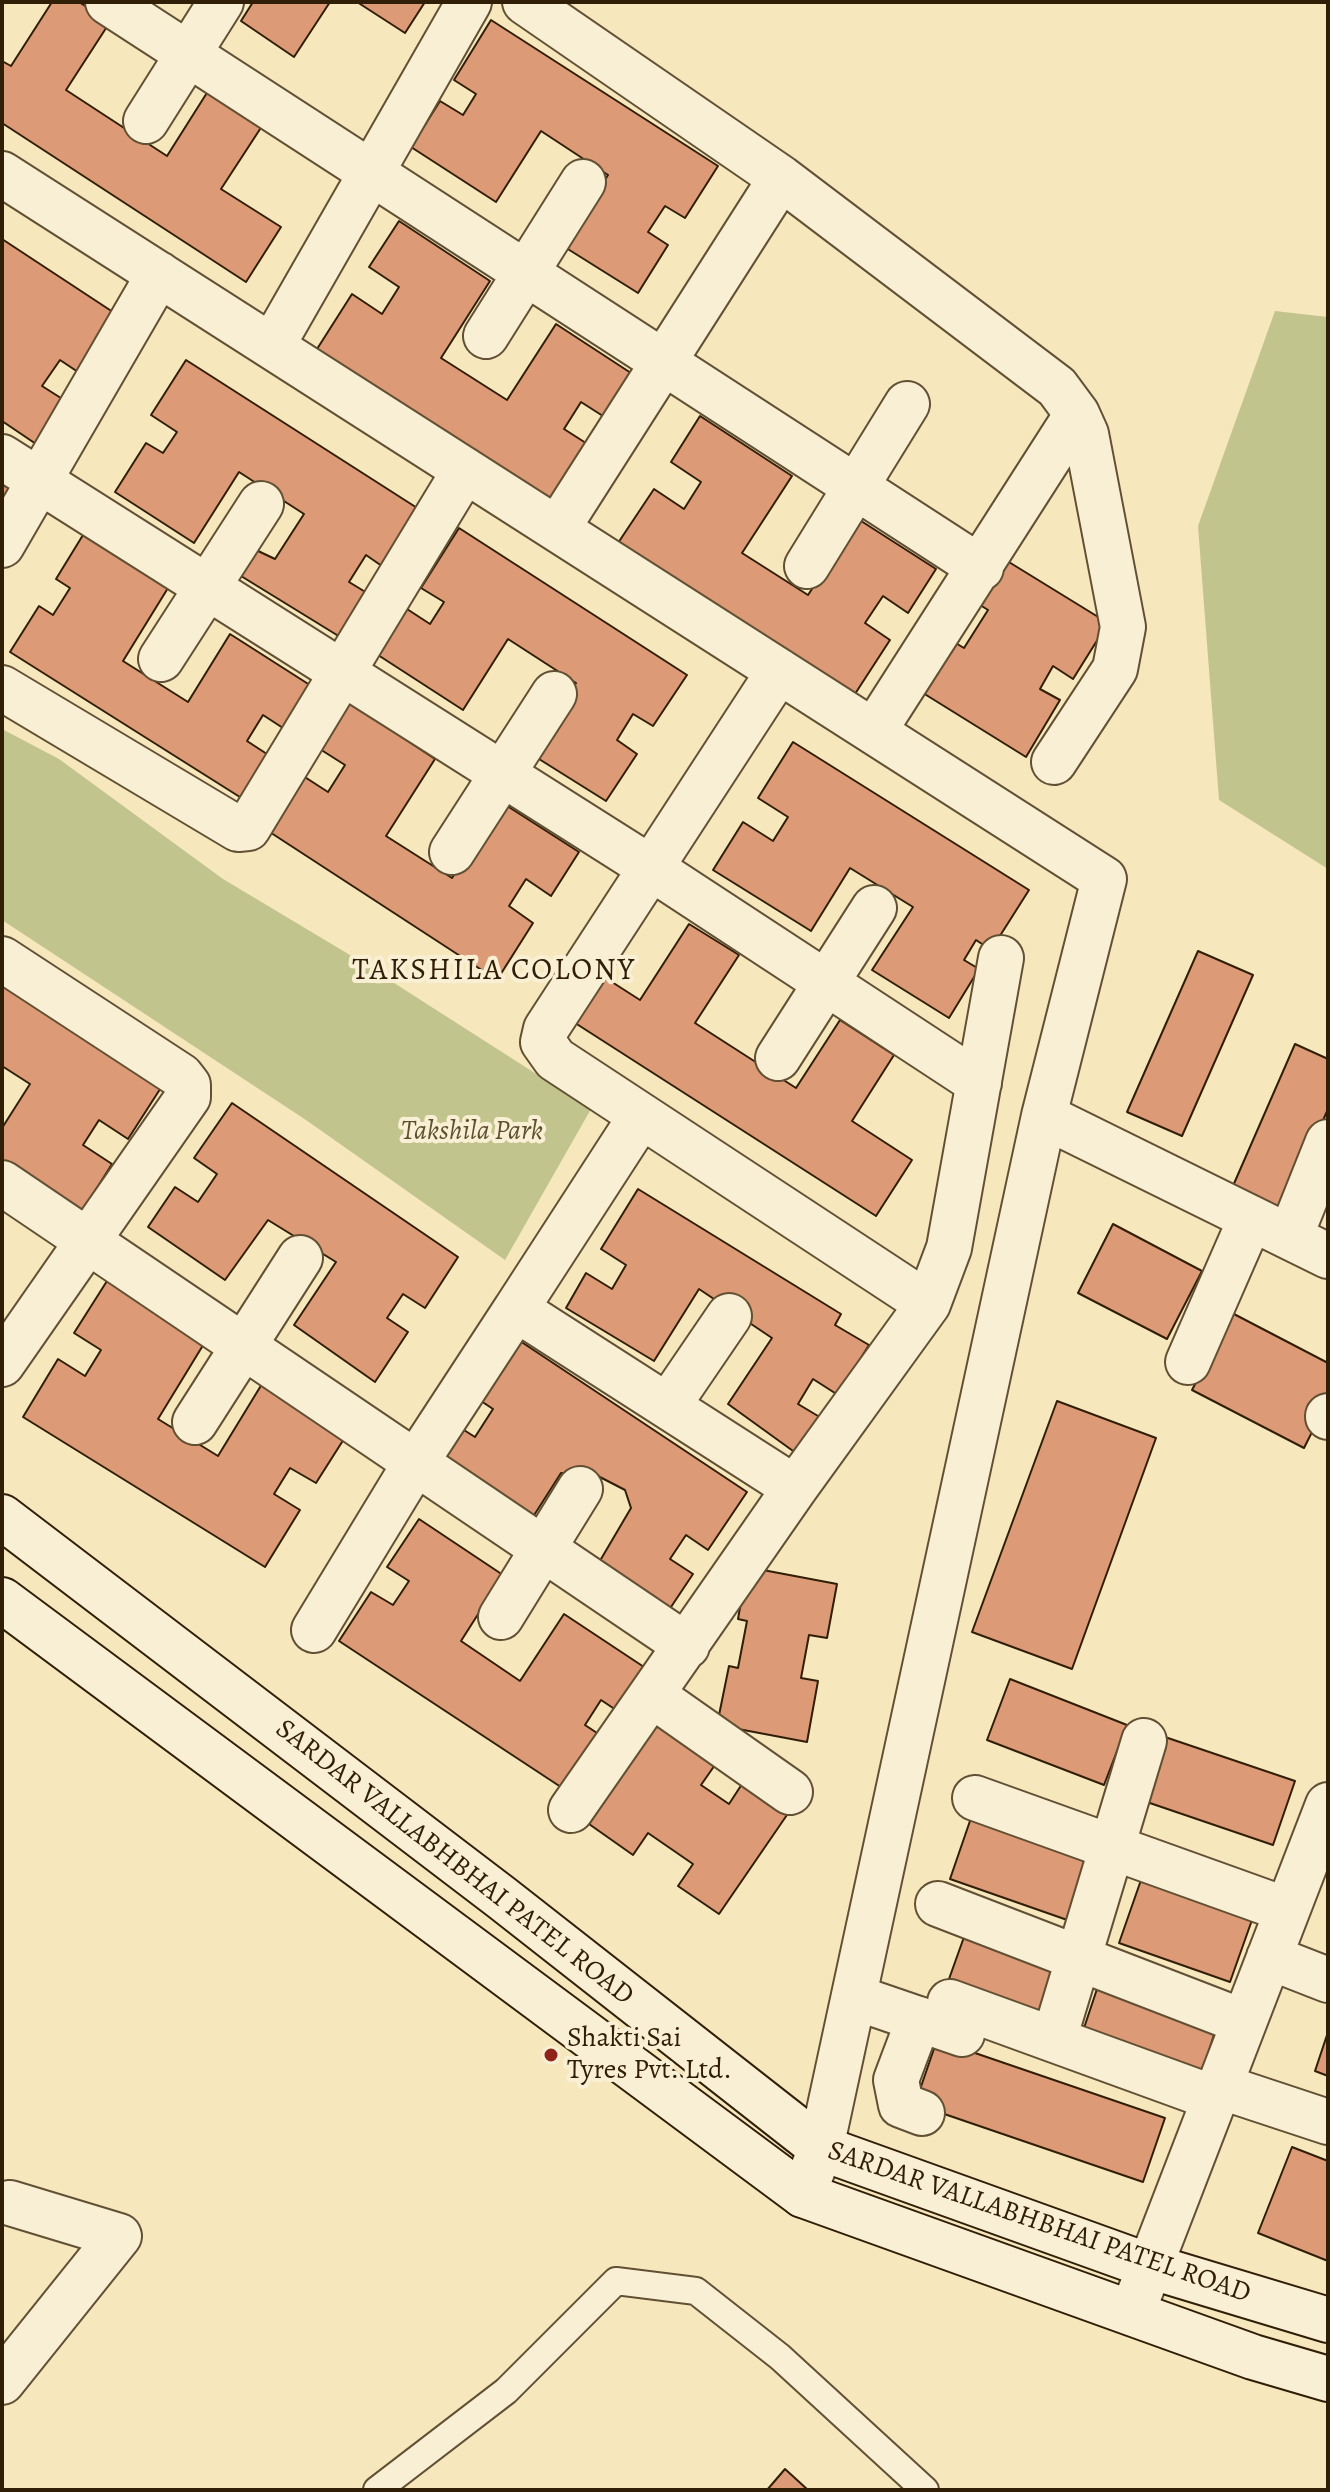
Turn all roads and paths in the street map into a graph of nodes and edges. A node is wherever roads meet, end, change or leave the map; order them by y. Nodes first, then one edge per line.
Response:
1 (108, 2) edge
2 (221, 2) edge
3 (469, 2) edge
4 (525, 2) edge
5 (189, 53) junction
6 (146, 121) dead end
7 (372, 171) junction
8 (2, 174) edge
9 (781, 178) junction
10 (583, 182) dead end
11 (525, 273) junction
12 (159, 274) junction
13 (486, 336) dead end
14 (272, 346) junction
15 (660, 362) junction
16 (907, 404) dead end
17 (1077, 414) junction
18 (2, 457) edge
19 (465, 470) junction
20 (39, 481) junction
21 (855, 488) junction
22 (261, 504) dead end
23 (557, 529) junction
24 (2, 545) edge
25 (807, 566) dead end
26 (981, 568) junction
27 (207, 587) junction
28 (161, 659) dead end
29 (779, 671) junction
30 (341, 672) junction
31 (2, 688) edge
32 (554, 694) dead end
33 (874, 731) junction
34 (1054, 762) dead end
35 (502, 774) junction
36 (452, 852) dead end
37 (651, 868) junction
38 (874, 908) dead end
39 (1001, 958) dead end
40 (2, 959) edge
41 (826, 983) junction
42 (778, 1058) dead end
43 (979, 1083) junction
44 (641, 1116) junction
45 (1044, 1116) junction
46 (1328, 1142) edge
47 (2, 1183) edge
48 (1251, 1218) junction
49 (90, 1240) junction
50 (1309, 1246) edge
51 (300, 1258) dead end
52 (928, 1304) junction
53 (516, 1309) junction
54 (729, 1316) dead end
55 (245, 1345) junction
56 (1188, 1362) dead end
57 (2, 1364) edge
58 (669, 1404) junction
59 (195, 1422) dead end
60 (416, 1462) junction
61 (795, 1488) junction
62 (580, 1489) dead end
63 (2, 1517) edge
64 (544, 1548) junction
65 (2, 1600) edge
66 (501, 1617) dead end
67 (314, 1630) dead end
68 (687, 1646) junction
69 (652, 1695) junction
70 (1144, 1741) dead end
71 (790, 1792) dead end
72 (975, 1798) dead end
73 (571, 1810) dead end
74 (1323, 1831) edge
75 (1113, 1847) junction
76 (938, 1904) dead end
77 (1287, 1910) junction
78 (1080, 1957) junction
79 (1269, 1957) junction
80 (1328, 1980) edge
81 (854, 1997) junction
82 (944, 2018) junction
83 (1244, 2022) junction
84 (1054, 2039) junction
85 (1217, 2092) junction
86 (922, 2113) dead end
87 (1328, 2122) edge
88 (821, 2148) junction
89 (803, 2195) junction
90 (10, 2203) dead end
91 (1149, 2266) junction
92 (1132, 2313) junction
93 (1328, 2320) edge
94 (1328, 2379) edge
95 (2, 2382) edge
96 (377, 2490) edge
97 (925, 2490) edge

1 - 5 street
2 - 5 street
3 - 7 street
4 - 9 street
5 - 6 street
5 - 7 street
7 - 11 street
7 - 14 street
8 - 12 street
9 - 15 street
9 - 17 street
10 - 11 street
11 - 13 street
11 - 15 street
12 - 14 street
12 - 20 street
14 - 19 street
15 - 21 street
15 - 23 street
16 - 21 street
17 - 26 street
17 - 34 street
18 - 20 street
19 - 23 street
19 - 30 street
20 - 24 street
20 - 27 street
21 - 25 street
21 - 26 street
22 - 27 street
23 - 29 street
26 - 33 street
27 - 28 street
27 - 30 street
29 - 33 street
29 - 37 street
30 - 31 street
30 - 35 street
32 - 35 street
33 - 45 street
35 - 36 street
35 - 37 street
37 - 41 street
37 - 44 street
38 - 41 street
39 - 43 street
40 - 49 street
41 - 42 street
41 - 43 street
43 - 52 street
44 - 52 street
44 - 53 street
45 - 48 street
45 - 81 street
46 - 50 street
47 - 49 street
48 - 50 street
48 - 56 street
49 - 55 street
49 - 57 street
51 - 55 street
52 - 61 street
53 - 58 street
53 - 60 street
54 - 58 street
55 - 59 street
55 - 60 street
58 - 61 street
60 - 64 street
60 - 67 street
61 - 68 street
62 - 64 street
63 - 88 street, SARDAR VALLABHBHAI PATEL ROAD
64 - 66 street
64 - 68 street
65 - 89 street, SARDAR VALLABHBHAI PATEL ROAD
68 - 69 street
69 - 71 street
69 - 73 street
70 - 75 street
72 - 75 street
74 - 77 street
75 - 77 street
75 - 78 street
76 - 78 street
77 - 79 street
78 - 83 street
78 - 84 street
79 - 80 street
79 - 83 street
81 - 82 street
81 - 88 street
82 - 84 street
82 - 86 street
83 - 85 street
84 - 85 street
85 - 87 street
85 - 91 street
88 - 89 street
88 - 91 street, SARDAR VALLABHBHAI PATEL ROAD
89 - 92 street, SARDAR VALLABHBHAI PATEL ROAD
90 - 95 street
91 - 92 street
91 - 93 street, SARDAR VALLABHBHAI PATEL ROAD
92 - 94 street, SARDAR VALLABHBHAI PATEL ROAD
96 - 97 lane

